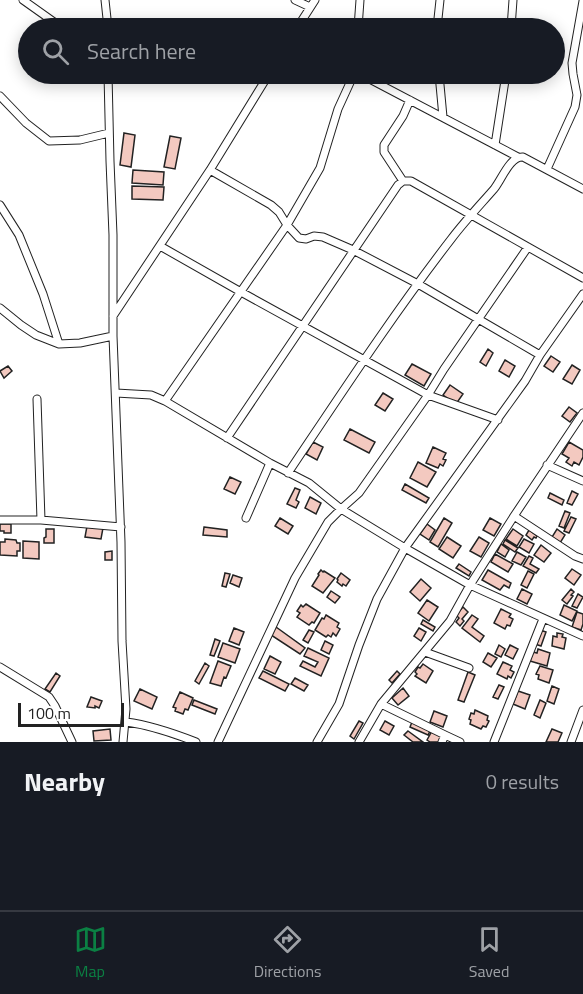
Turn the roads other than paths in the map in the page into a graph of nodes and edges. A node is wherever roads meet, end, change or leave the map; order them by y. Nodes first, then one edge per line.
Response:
1 (23, 0) edge
2 (105, 0) edge
3 (296, 0) edge
4 (360, 0) edge
5 (440, 0) edge
6 (513, 0) edge
7 (583, 1) edge
8 (313, 3) edge
9 (48, 18) edge
10 (107, 18) edge
11 (303, 18) edge
12 (359, 18) edge
13 (438, 18) edge
14 (512, 18) edge
15 (108, 84) edge
16 (263, 84) edge
17 (349, 84) edge
18 (379, 84) edge
19 (440, 84) edge
20 (504, 84) edge
21 (0, 96) edge
22 (410, 100) junction
23 (443, 117) junction
24 (109, 133) junction
25 (495, 144) junction
26 (518, 157) junction
27 (210, 170) junction
28 (547, 170) junction
29 (403, 181) junction
30 (583, 189) edge
31 (0, 205) edge
32 (471, 215) junction
33 (287, 225) junction
34 (160, 246) junction
35 (528, 247) junction
36 (352, 250) junction
37 (583, 278) edge
38 (418, 284) junction
39 (241, 292) junction
40 (583, 294) edge
41 (0, 308) edge
42 (113, 316) junction
43 (478, 319) junction
44 (302, 325) junction
45 (113, 336) junction
46 (59, 344) junction
47 (540, 355) junction
48 (365, 359) junction
49 (116, 393) junction
50 (428, 395) junction
51 (37, 399) dead end
52 (165, 401) junction
53 (583, 413) edge
54 (498, 420) junction
55 (227, 438) junction
56 (270, 463) junction
57 (547, 465) junction
58 (288, 473) junction
59 (583, 481) edge
60 (341, 509) junction
61 (514, 516) junction
62 (246, 518) dead end
63 (0, 520) edge
64 (41, 520) junction
65 (121, 526) junction
66 (405, 548) junction
67 (583, 559) edge
68 (470, 585) junction
69 (543, 619) junction
70 (583, 636) edge
71 (425, 652) junction
72 (0, 667) edge
73 (469, 668) dead end
74 (381, 704) junction
75 (583, 710) edge
76 (126, 722) junction
77 (444, 739) edge
78 (72, 742) edge
79 (123, 742) edge
80 (196, 742) edge
81 (218, 742) edge
82 (317, 742) edge
83 (359, 742) edge
84 (460, 742) edge
85 (494, 742) edge
86 (571, 742) edge

1 - 9 street
2 - 10 street
3 - 8 street
4 - 12 street
5 - 13 street
6 - 14 street
7 - 28 street
8 - 11 street
15 - 24 street
16 - 27 street
17 - 33 street
18 - 22 street
19 - 23 street
20 - 25 street
21 - 24 street
22 - 23 street
22 - 29 street
23 - 25 street
24 - 42 street
25 - 26 street
26 - 28 street
26 - 32 street
27 - 33 street
27 - 34 street
28 - 30 street
29 - 32 street
29 - 36 street
31 - 46 street
32 - 35 street
32 - 38 street
33 - 36 street
33 - 39 street
34 - 39 street
34 - 42 street
35 - 37 street
35 - 43 street
36 - 38 street
36 - 44 street
38 - 43 street
38 - 48 street
39 - 44 street
39 - 52 street
40 - 47 street
41 - 46 street
42 - 45 street
43 - 47 street
43 - 50 street
44 - 48 street
44 - 55 street
45 - 46 street
45 - 49 street
47 - 54 street
48 - 50 street
48 - 58 street
49 - 52 street
49 - 65 street
50 - 54 street
50 - 60 street
51 - 64 street
52 - 55 street
53 - 57 street
54 - 66 street
55 - 56 street
56 - 58 street
56 - 62 street
57 - 59 street
57 - 61 street
58 - 60 street
60 - 66 street
60 - 81 street
61 - 67 street
61 - 68 street
63 - 64 street
64 - 65 street
65 - 76 street
66 - 68 street
66 - 82 street
68 - 69 street
68 - 71 street
69 - 70 street
69 - 85 street
71 - 73 street
71 - 74 street
72 - 78 street
74 - 77 street
74 - 83 street
75 - 86 street
76 - 79 street
76 - 80 street
77 - 84 street

